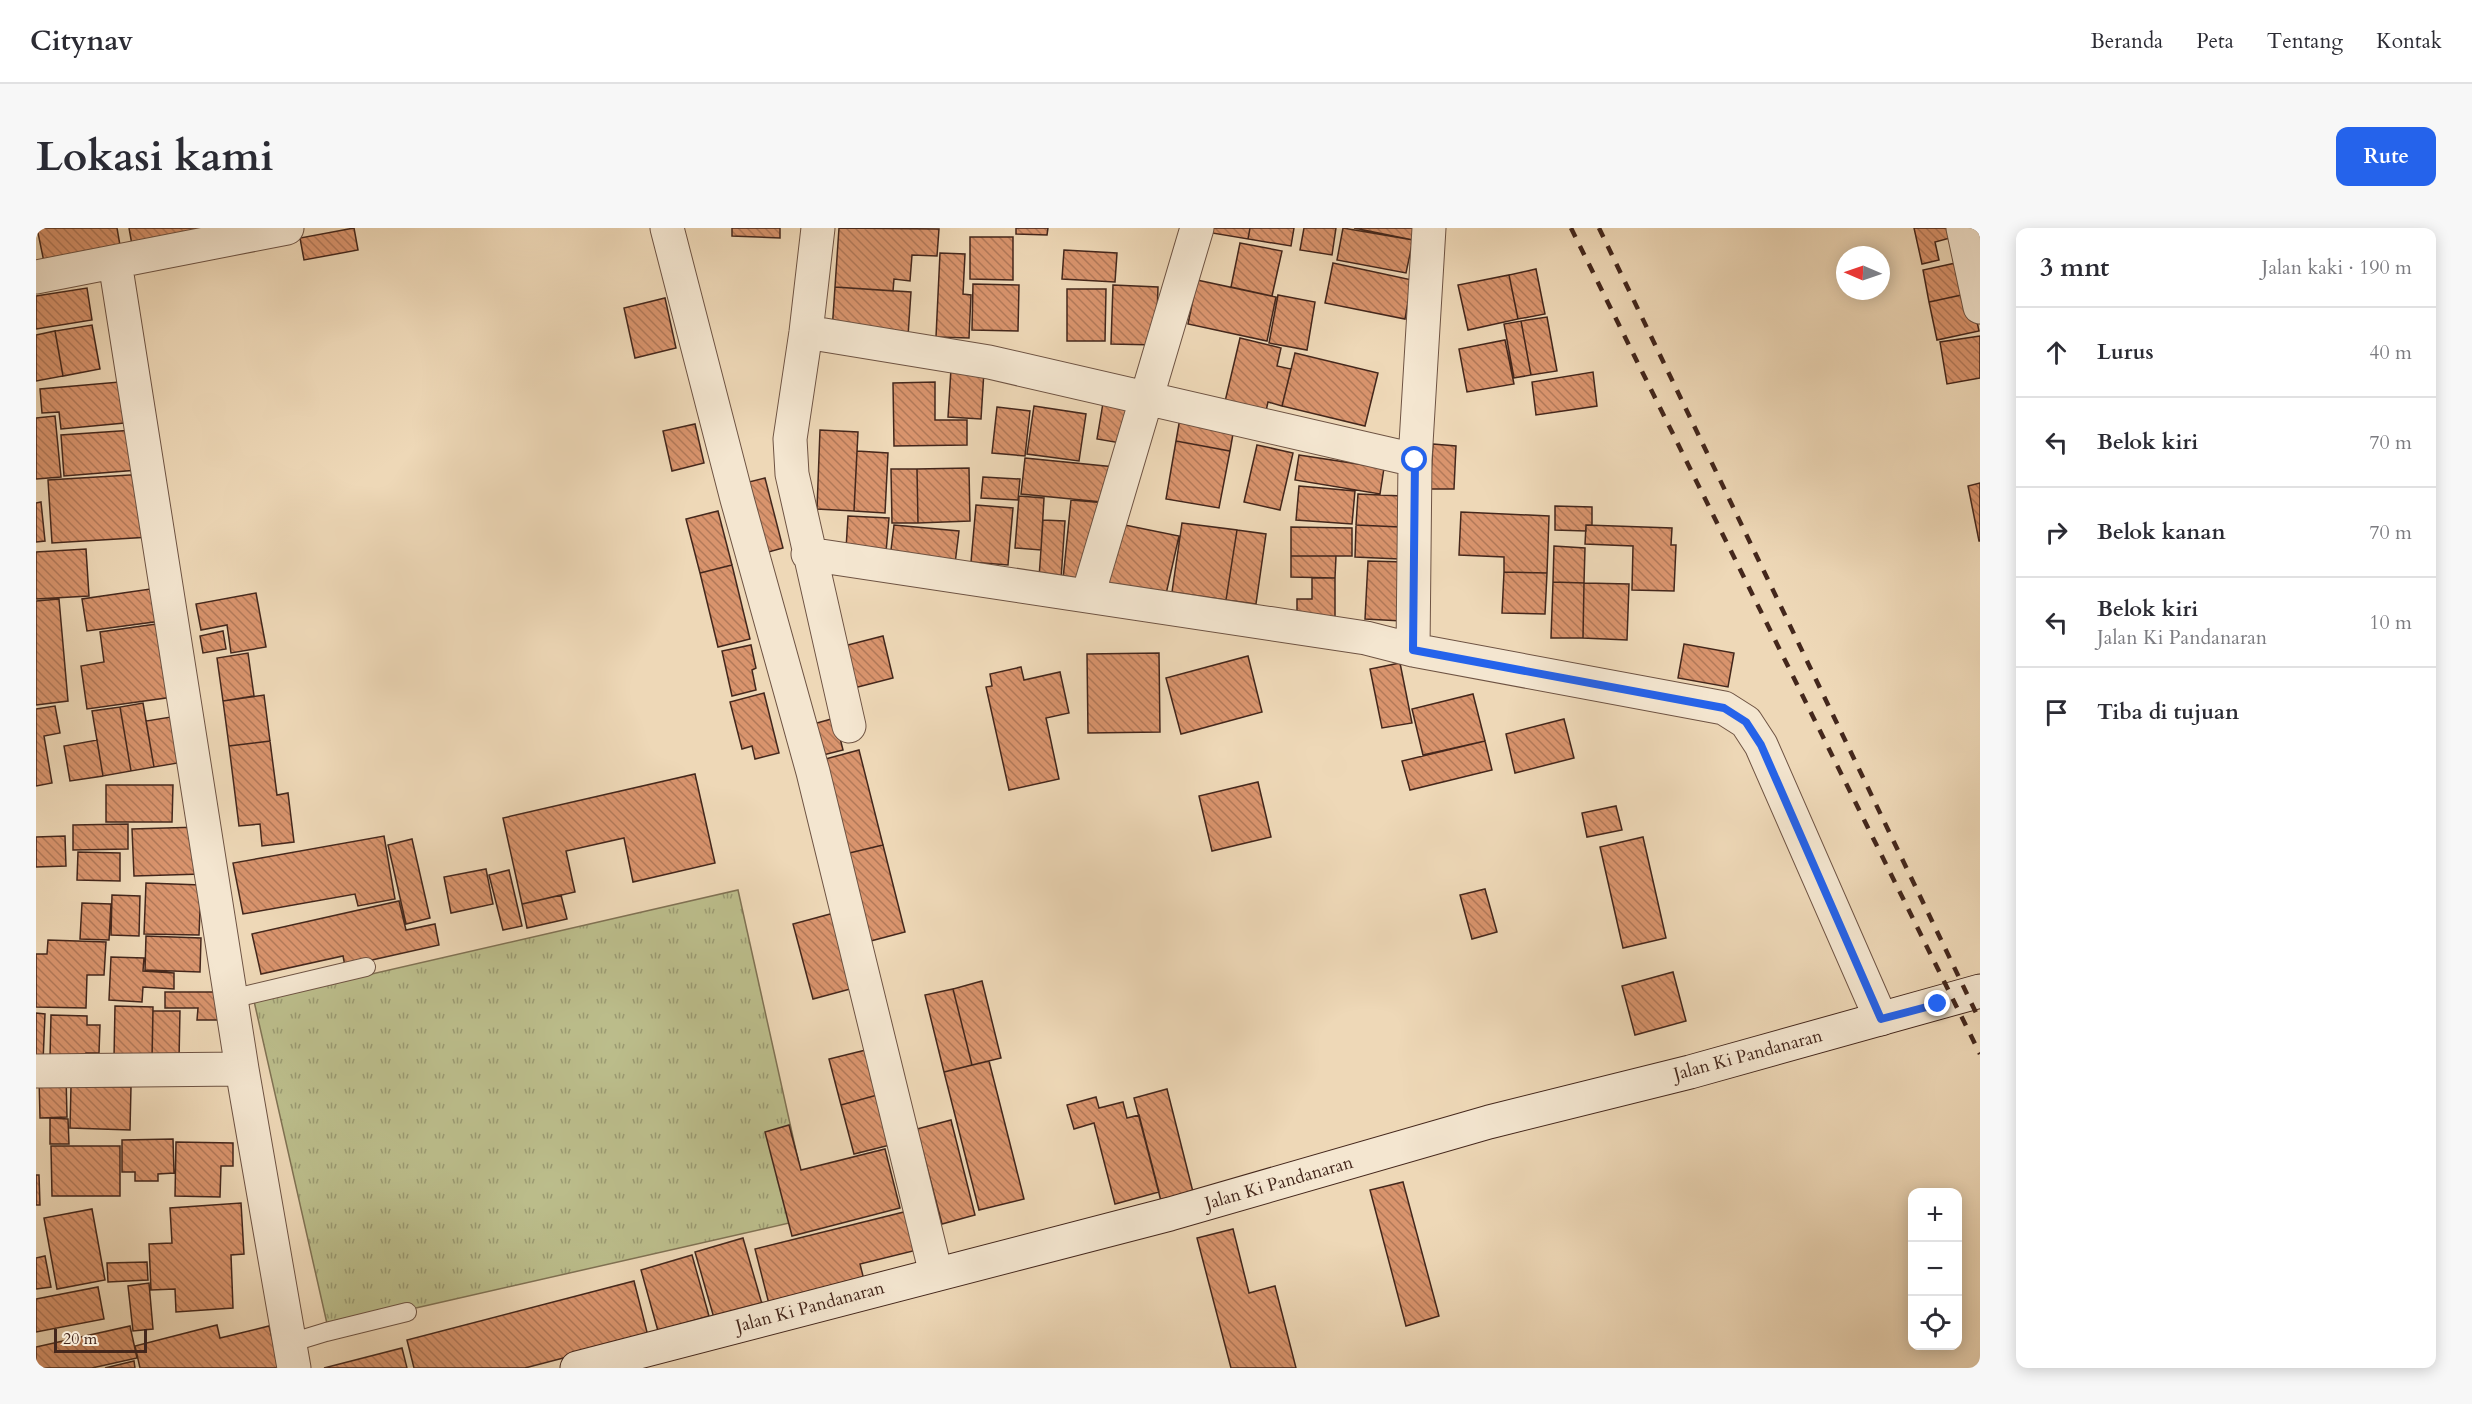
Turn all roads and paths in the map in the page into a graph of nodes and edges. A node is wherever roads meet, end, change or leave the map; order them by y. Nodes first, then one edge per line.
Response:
1 (287, 228) edge
2 (668, 228) edge
3 (818, 228) edge
4 (1197, 228) edge
5 (1429, 228) edge
6 (1963, 228) edge
7 (115, 262) junction
8 (36, 277) edge
9 (1980, 307) edge
10 (806, 332) junction
11 (1146, 400) junction
12 (1415, 460) junction
13 (808, 554) junction
14 (1088, 595) junction
15 (1413, 650) junction
16 (849, 726) dead end
17 (366, 966) dead end
18 (1980, 991) edge
19 (231, 999) junction
20 (1881, 1019) junction
21 (242, 1069) junction
22 (36, 1071) edge
23 (936, 1274) junction
24 (407, 1312) dead end
25 (292, 1356) edge
26 (577, 1368) edge

1 - 7 street
2 - 23 street
3 - 10 street
4 - 11 street
5 - 12 street
6 - 9 street
7 - 8 street
7 - 19 street
10 - 11 street
10 - 13 street
11 - 12 street
11 - 14 street
12 - 15 street
13 - 14 street
13 - 16 street
14 - 15 street
15 - 20 street
17 - 19 lane
18 - 20 street, Jalan Ki Pandanaran
19 - 21 street
20 - 23 street, Jalan Ki Pandanaran
21 - 22 street
21 - 25 street
23 - 26 street, Jalan Ki Pandanaran
24 - 25 lane

